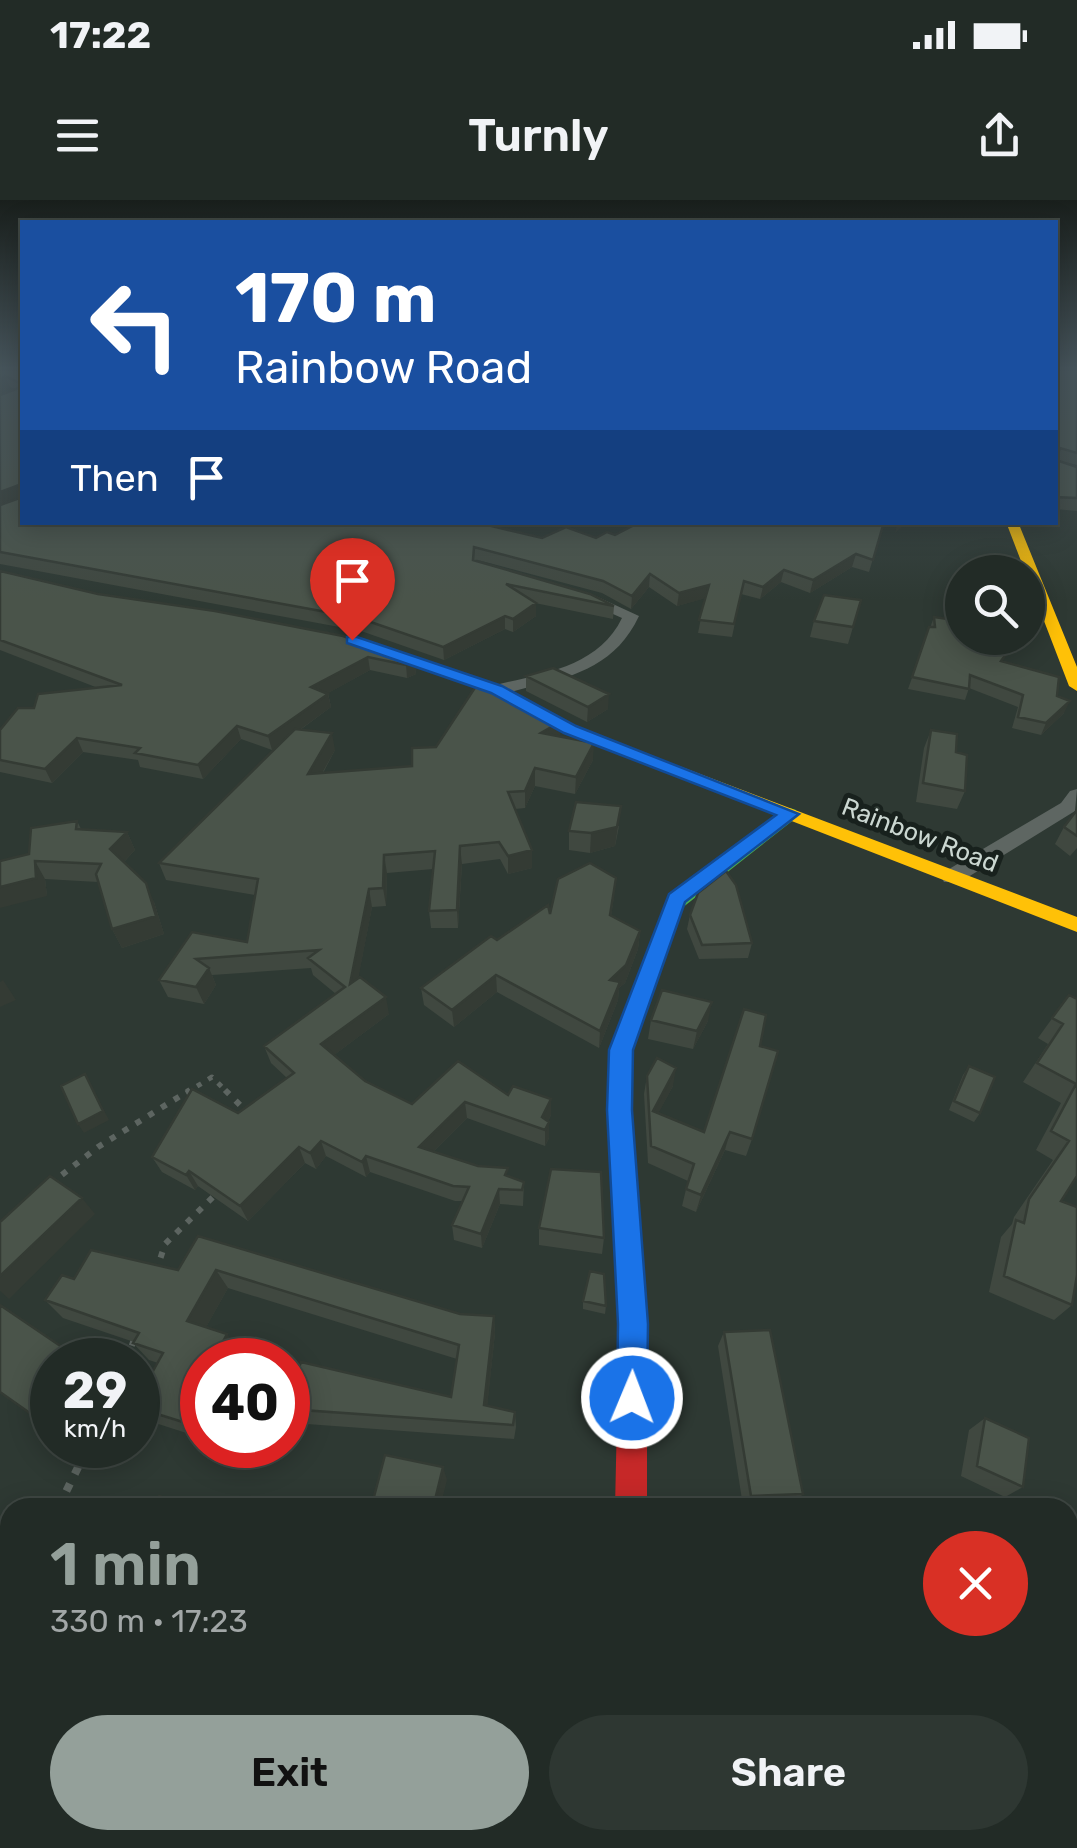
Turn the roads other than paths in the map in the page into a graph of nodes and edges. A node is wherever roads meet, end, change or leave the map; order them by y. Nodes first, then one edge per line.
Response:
1 (1013, 525) edge
2 (563, 589) edge
3 (352, 640) edge
4 (1077, 686) edge
5 (497, 690) junction
6 (1077, 795) edge
7 (790, 814) junction
8 (952, 877) junction
9 (1077, 925) edge
10 (631, 1498) edge

1 - 4 street
2 - 5 street
3 - 5 street, Rainbow Road
5 - 7 street, Rainbow Road
6 - 8 street
7 - 8 street, Rainbow Road
7 - 10 street
8 - 9 street, Rainbow Road

